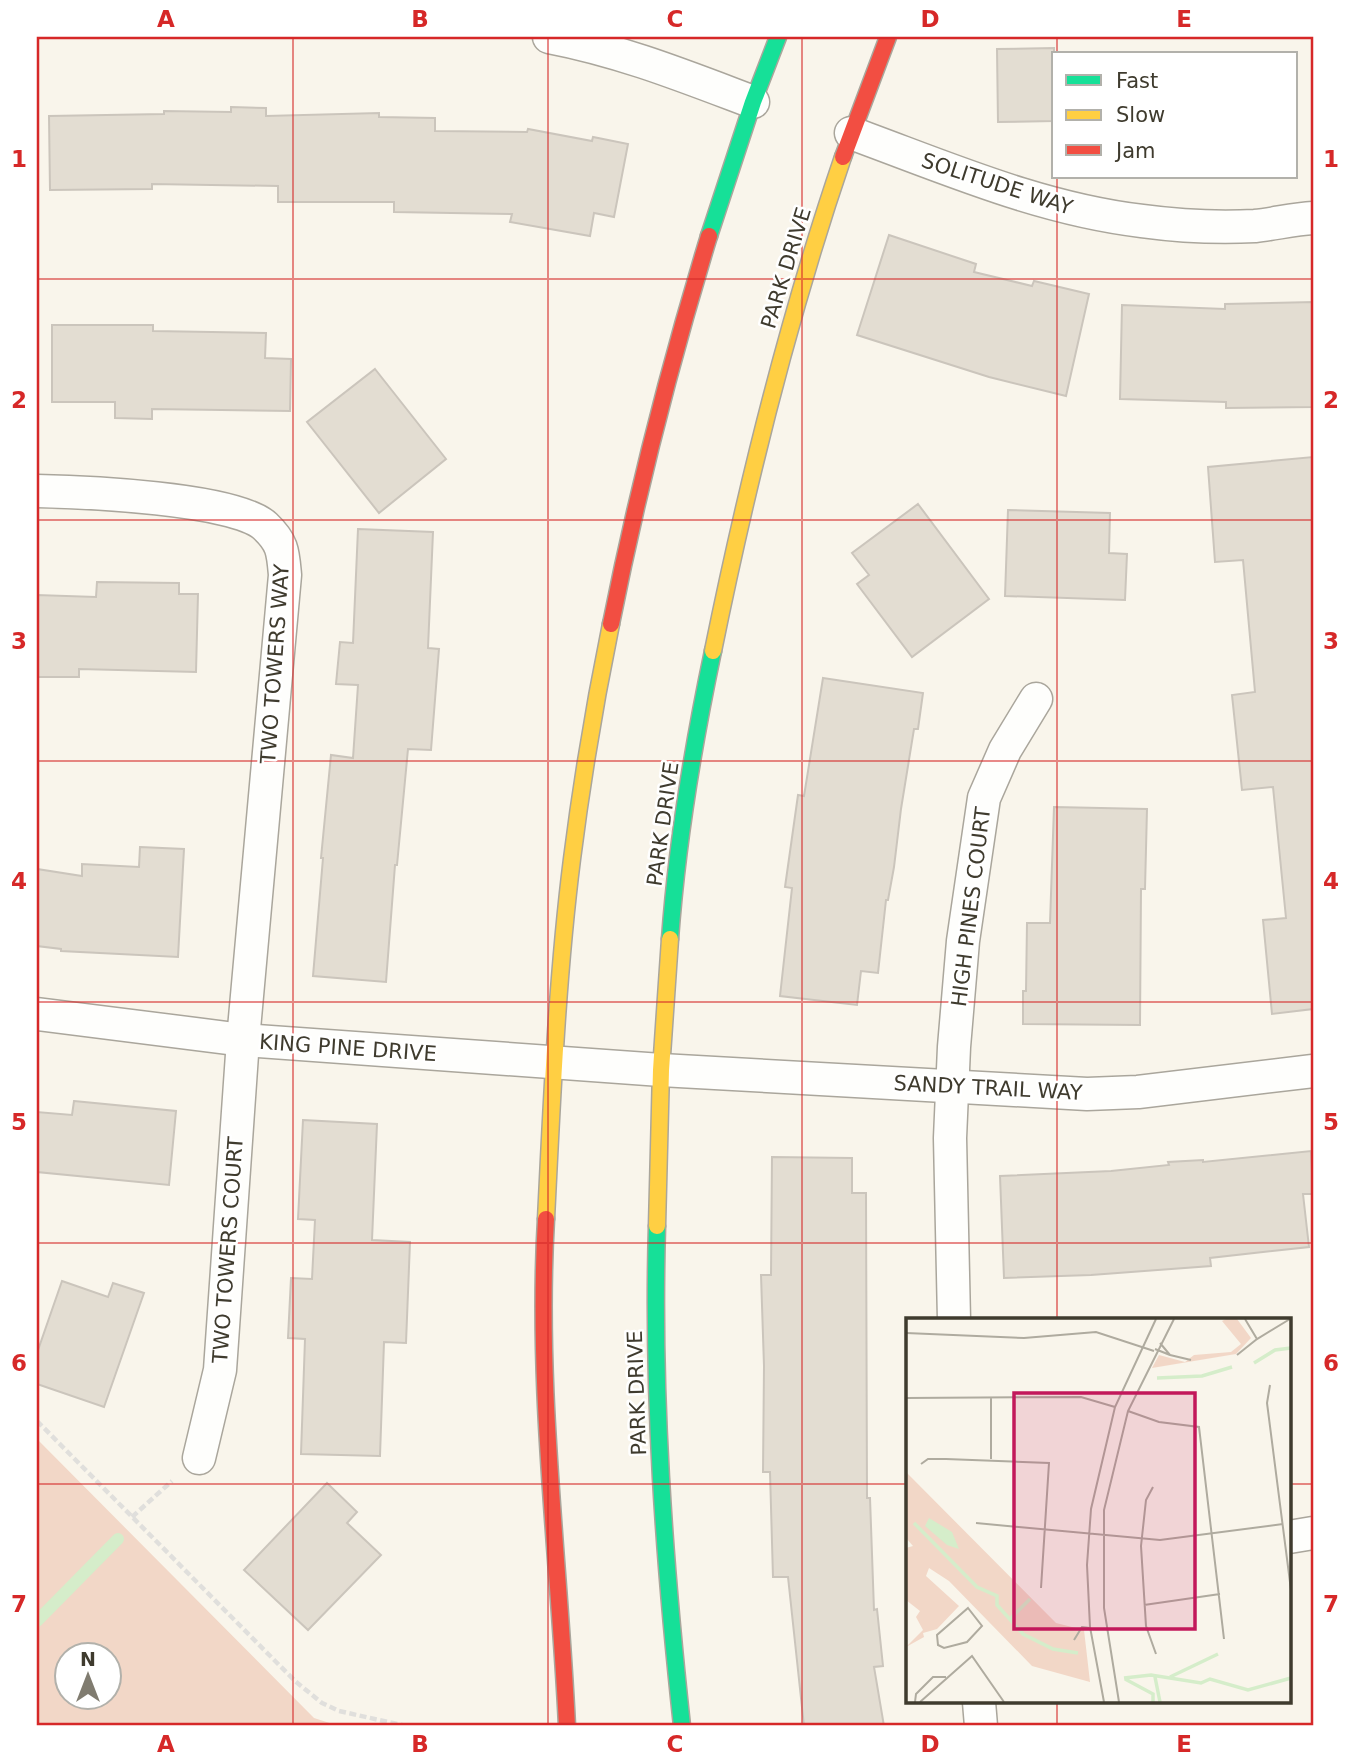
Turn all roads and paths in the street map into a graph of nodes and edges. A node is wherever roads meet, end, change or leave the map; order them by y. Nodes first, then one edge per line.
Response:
1 (549, 37) edge
2 (778, 37) edge
3 (888, 37) edge
4 (753, 102) junction
5 (851, 133) junction
6 (1313, 218) edge
7 (37, 491) edge
8 (1036, 699) dead end
9 (37, 1014) edge
10 (243, 1040) junction
11 (554, 1062) junction
12 (661, 1070) junction
13 (1313, 1071) edge
14 (952, 1086) junction
15 (954, 1318) edge
16 (37, 1421) edge
17 (199, 1458) joint
18 (132, 1517) junction
19 (1313, 1533) edge
20 (1290, 1536) edge
21 (979, 1704) edge
22 (406, 1726) edge
23 (567, 1726) edge
24 (682, 1726) edge
25 (981, 1726) edge

1 - 4 street
2 - 4 main road
3 - 5 main road, PARK DRIVE
4 - 11 main road
5 - 6 street, SOLITUDE WAY
5 - 12 main road, PARK DRIVE
7 - 10 street, TWO TOWERS WAY
8 - 14 street, HIGH PINES COURT
9 - 10 street, KING PINE DRIVE
10 - 11 street, KING PINE DRIVE
10 - 17 street, TWO TOWERS COURT
11 - 12 street, KING PINE DRIVE
11 - 23 main road
12 - 14 street, SANDY TRAIL WAY
12 - 24 main road, PARK DRIVE
13 - 14 street, SANDY TRAIL WAY
14 - 15 street, HIGH PINES COURT
16 - 18 path
17 - 18 path
18 - 22 path
19 - 20 street
21 - 25 street

